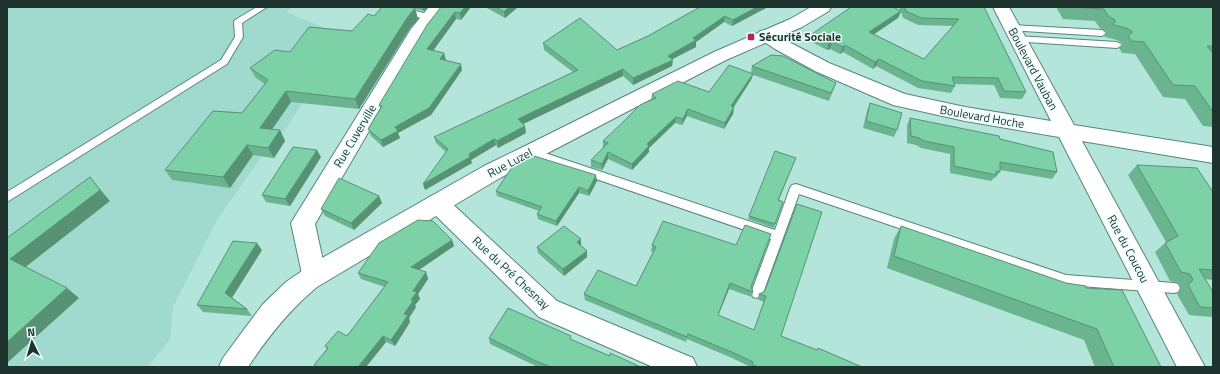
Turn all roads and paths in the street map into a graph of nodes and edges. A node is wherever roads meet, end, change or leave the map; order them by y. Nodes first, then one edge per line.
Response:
1 (263, 7) edge
2 (385, 7) edge
3 (823, 7) edge
4 (1001, 7) edge
5 (434, 12) edge
6 (1014, 33) junction
7 (1102, 33) dead end
8 (766, 35) junction
9 (1117, 44) edge
10 (1066, 132) junction
11 (530, 152) junction
12 (1213, 155) edge
13 (7, 198) edge
14 (437, 203) junction
15 (778, 236) junction
16 (314, 274) junction
17 (1148, 287) junction
18 (1174, 288) dead end
19 (757, 293) dead end
20 (233, 367) edge
21 (683, 367) edge
22 (1191, 367) edge

1 - 13 lane
2 - 5 lane
3 - 8 street, Rue Luzel
4 - 6 street, Boulevard Vauban
5 - 16 street, Rue Cuverville
6 - 7 lane
6 - 9 lane
6 - 10 street, Boulevard Vauban
8 - 10 street, Boulevard Hoche
8 - 11 street, Rue Luzel
10 - 12 street, Boulevard Hoche
10 - 17 street, Rue du Coucou
11 - 14 street, Rue Luzel
11 - 15 lane
14 - 16 street, Rue Luzel
14 - 21 street, Rue du Pré Chesnay
15 - 17 lane
15 - 19 lane
16 - 20 street, Rue Luzel
17 - 18 lane
17 - 22 street, Rue du Coucou

